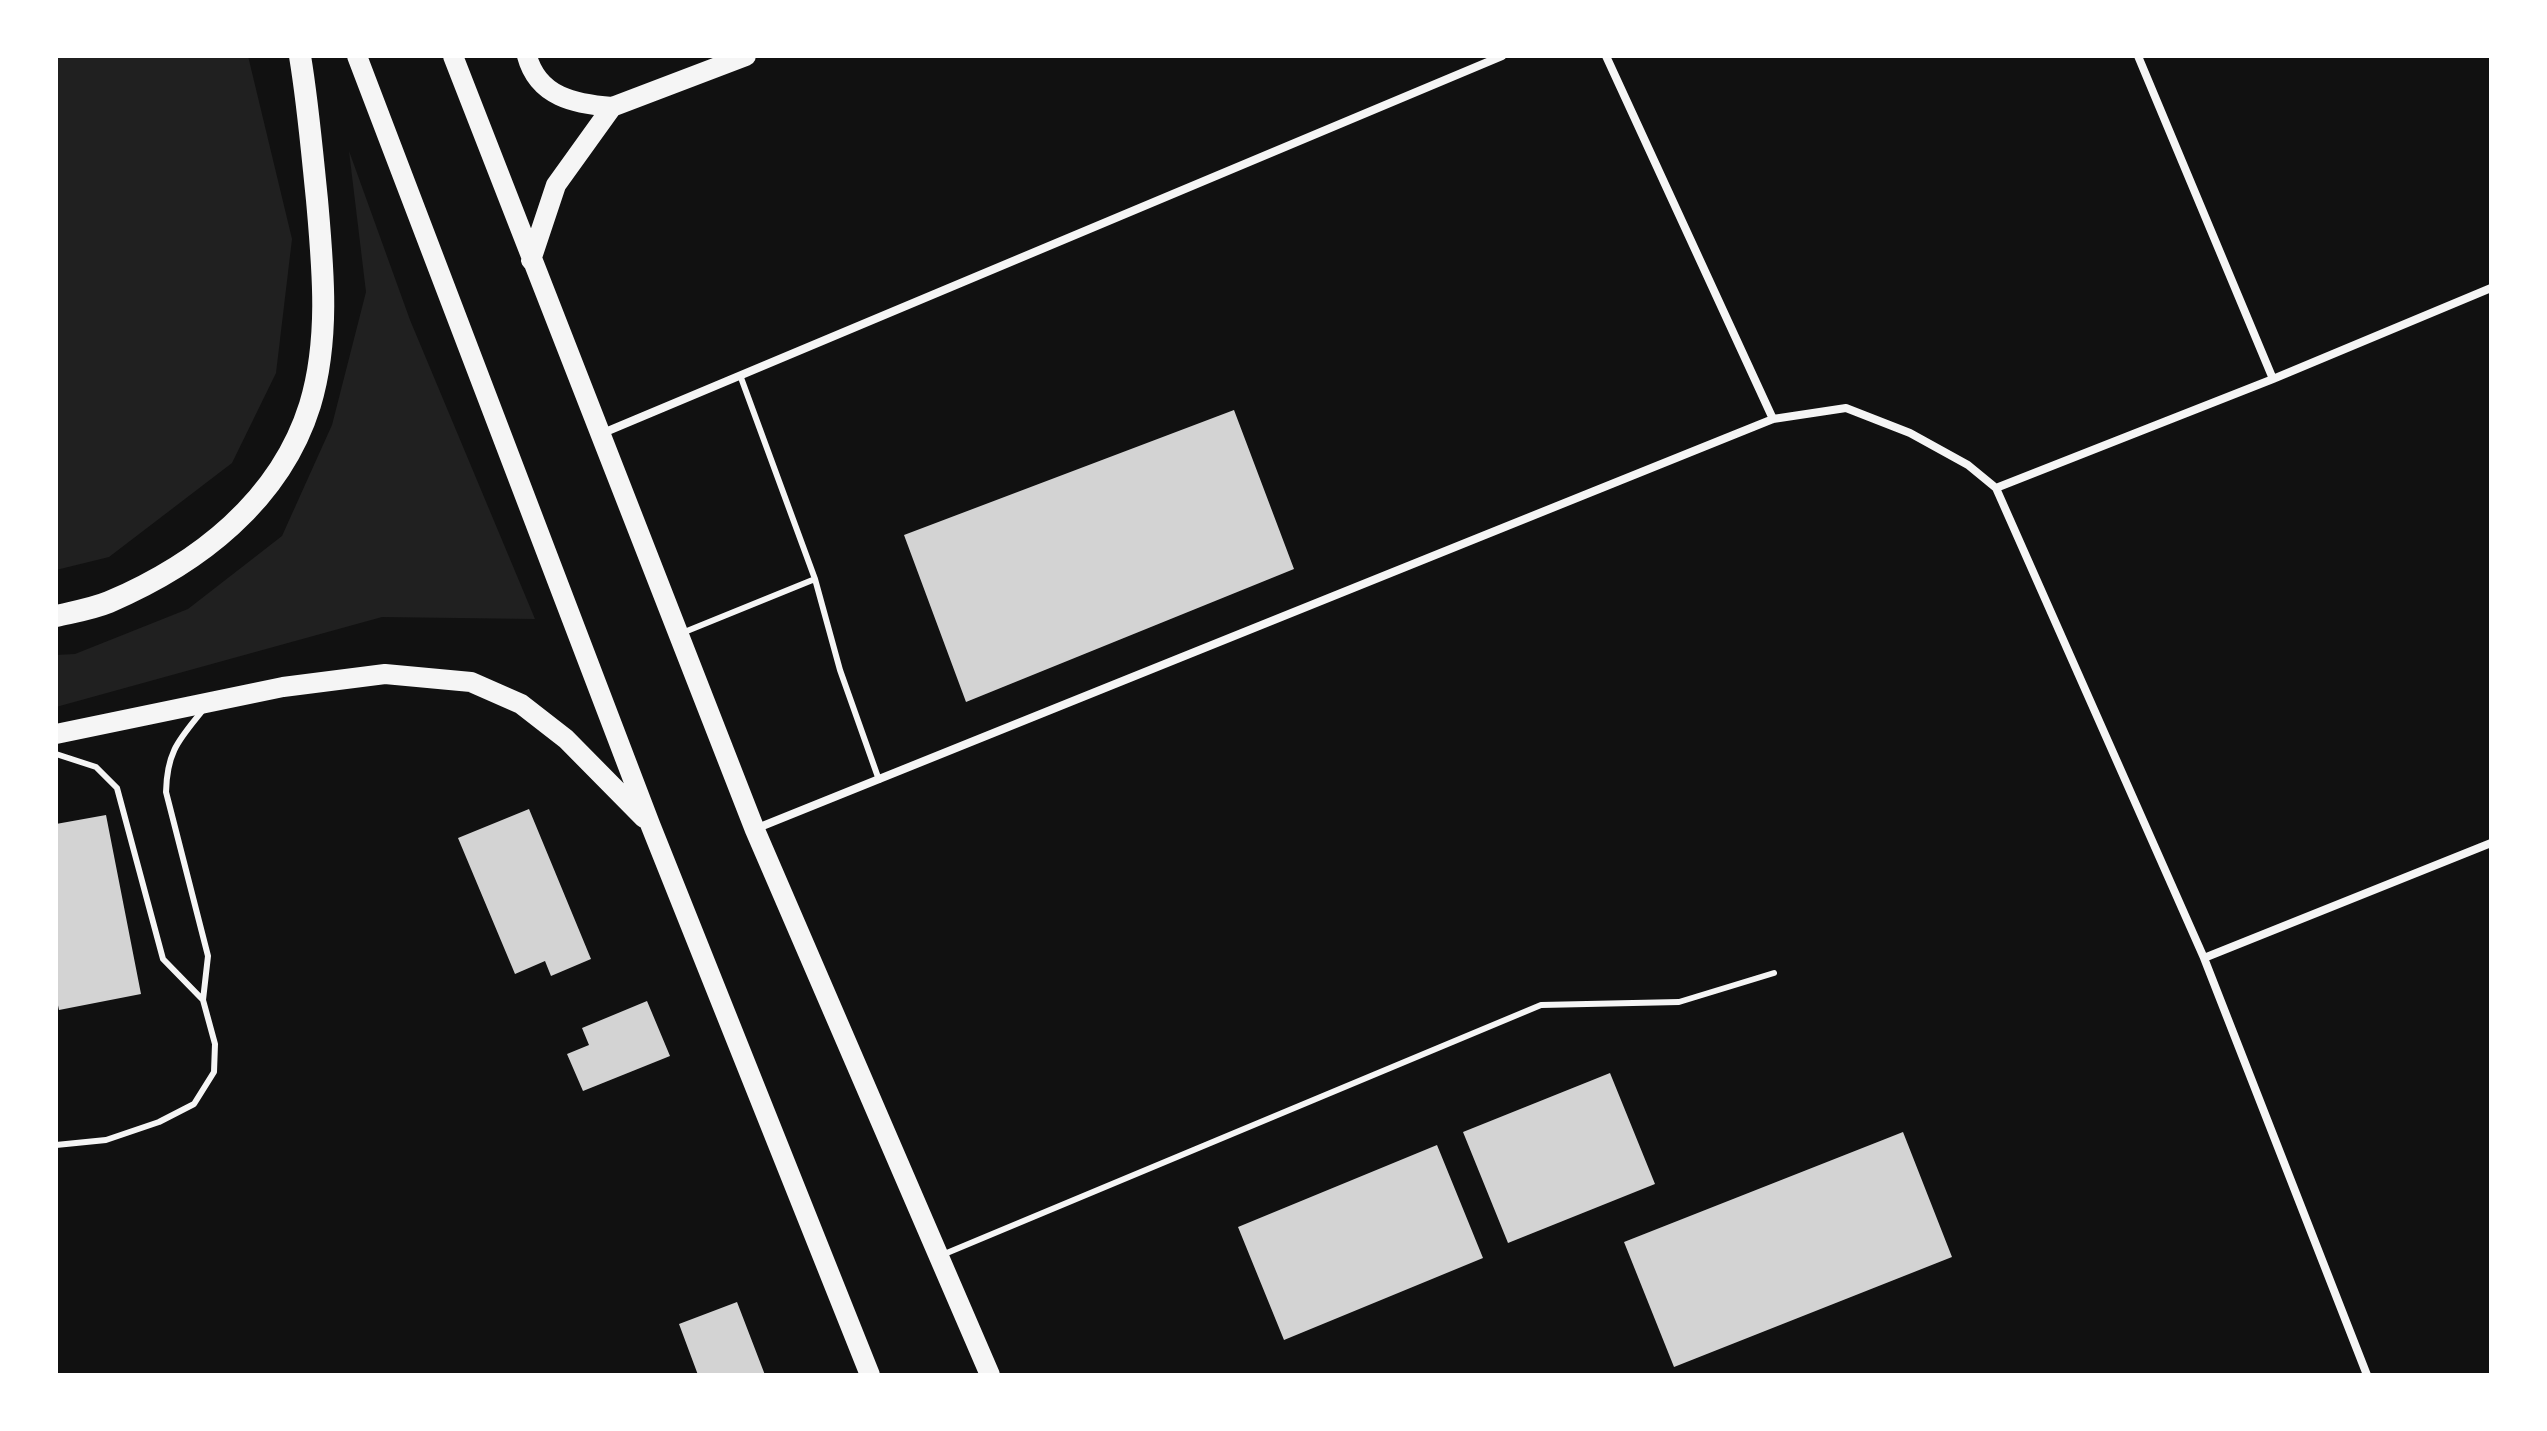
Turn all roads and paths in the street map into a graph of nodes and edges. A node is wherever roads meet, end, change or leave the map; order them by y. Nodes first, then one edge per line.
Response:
1 (300, 56) edge
2 (357, 56) edge
3 (453, 56) edge
4 (527, 56) edge
5 (746, 56) edge
6 (1502, 56) edge
7 (1606, 56) edge
8 (2138, 56) edge
9 (612, 107) junction
10 (531, 260) junction
11 (2491, 288) edge
12 (740, 375) junction
13 (2273, 379) junction
14 (1773, 419) junction
15 (601, 434) junction
16 (1996, 488) junction
17 (815, 579) junction
18 (56, 616) edge
19 (679, 634) junction
20 (210, 701) junction
21 (56, 734) edge
22 (56, 754) edge
23 (879, 780) junction
24 (650, 824) junction
25 (755, 830) junction
26 (2491, 843) edge
27 (2204, 958) junction
28 (1774, 973) dead end
29 (203, 1000) junction
30 (56, 1145) edge
31 (939, 1256) junction
32 (870, 1375) edge
33 (990, 1375) edge
34 (2367, 1375) edge

1 - 18 highway
2 - 24 main road
3 - 10 main road
4 - 9 main road
5 - 9 main road
6 - 12 street
7 - 14 street
8 - 13 street
9 - 10 main road
10 - 15 main road
11 - 13 street
12 - 15 street
12 - 17 lane
13 - 16 street
14 - 16 street
14 - 23 street
15 - 19 main road
16 - 27 street
17 - 19 lane
17 - 23 lane
19 - 25 main road
20 - 21 main road
20 - 24 main road
20 - 29 lane
22 - 29 lane
23 - 25 street
24 - 32 main road
25 - 31 main road
26 - 27 street
27 - 34 street
28 - 31 lane
29 - 30 lane
31 - 33 main road

